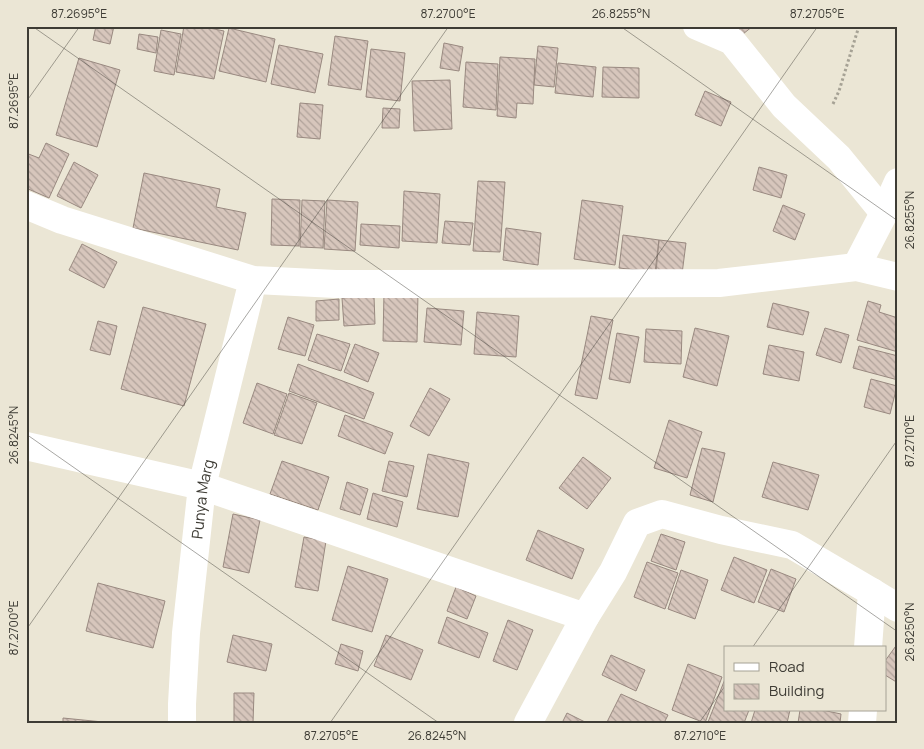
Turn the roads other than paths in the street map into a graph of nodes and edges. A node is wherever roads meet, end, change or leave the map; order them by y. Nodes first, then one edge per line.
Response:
1 (697, 26) edge
2 (898, 182) edge
3 (26, 205) edge
4 (884, 213) junction
5 (856, 267) junction
6 (898, 278) edge
7 (253, 280) junction
8 (26, 446) edge
9 (202, 486) junction
10 (872, 592) junction
11 (898, 608) edge
12 (585, 616) junction
13 (868, 646) edge
14 (182, 723) edge
15 (528, 723) edge

1 - 4 street
2 - 4 street
3 - 7 street
4 - 5 street
5 - 6 street
5 - 7 street
7 - 9 street, Punya Marg
8 - 9 street
9 - 12 street
9 - 14 street, Punya Marg
10 - 11 street
10 - 12 street
10 - 13 street
12 - 15 street

